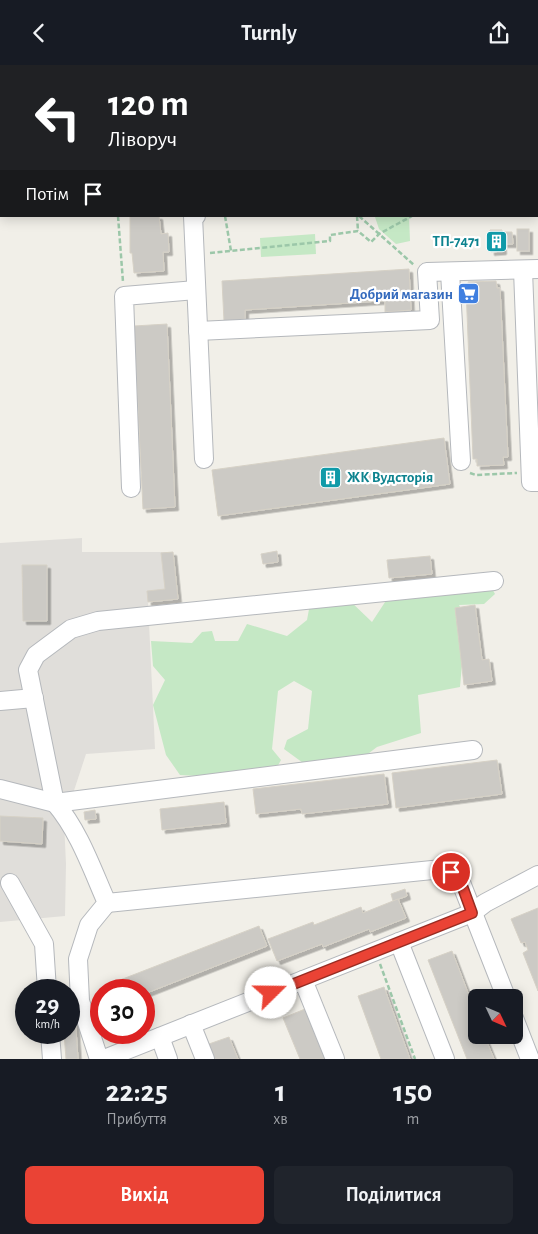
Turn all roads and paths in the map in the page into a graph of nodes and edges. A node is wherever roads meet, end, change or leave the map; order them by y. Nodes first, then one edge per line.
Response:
1 (118, 217) edge
2 (193, 217) edge
3 (225, 217) edge
4 (358, 217) edge
5 (359, 217) edge
6 (410, 217) edge
7 (358, 231) junction
8 (379, 234) junction
9 (231, 251) junction
10 (194, 254) junction
11 (531, 269) edge
12 (450, 272) junction
13 (428, 278) junction
14 (196, 290) junction
15 (124, 296) junction
16 (198, 331) junction
17 (204, 459) dead end
18 (461, 461) joint
19 (534, 477) edge
20 (131, 488) dead end
21 (494, 581) dead end
22 (34, 698) junction
23 (0, 701) edge
24 (473, 750) dead end
25 (0, 789) edge
26 (55, 803) junction
27 (536, 880) edge
28 (10, 883) dead end
29 (107, 903) junction
30 (472, 913) junction
31 (399, 942) junction
32 (375, 951) junction
33 (46, 979) edge
34 (303, 980) junction
35 (503, 989) edge
36 (191, 1024) junction
37 (160, 1037) junction
38 (523, 1041) edge
39 (51, 1044) edge
40 (52, 1059) edge
41 (99, 1059) edge
42 (104, 1059) edge
43 (168, 1059) edge
44 (205, 1059) edge
45 (335, 1059) edge
46 (415, 1059) edge
47 (445, 1059) edge
48 (530, 1059) edge

1 - 15 path
2 - 10 street
3 - 9 path
4 - 7 path
5 - 8 path
6 - 8 path
7 - 8 path
7 - 9 path
8 - 13 path
9 - 10 path
10 - 14 street
11 - 12 street
11 - 19 street
12 - 13 street
12 - 18 street
13 - 16 street
14 - 15 street
14 - 16 street
15 - 20 street
16 - 17 street
18 - 19 path
21 - 22 street
22 - 23 street
22 - 26 street
24 - 26 street
25 - 26 street
26 - 29 street
27 - 30 street
28 - 33 street
29 - 30 street
29 - 41 street
30 - 31 street
30 - 35 street
31 - 32 street
31 - 47 street
32 - 34 street
32 - 46 path
34 - 36 street
34 - 45 street
36 - 37 street
36 - 44 street
37 - 42 street
37 - 43 street
38 - 48 street
39 - 40 street

